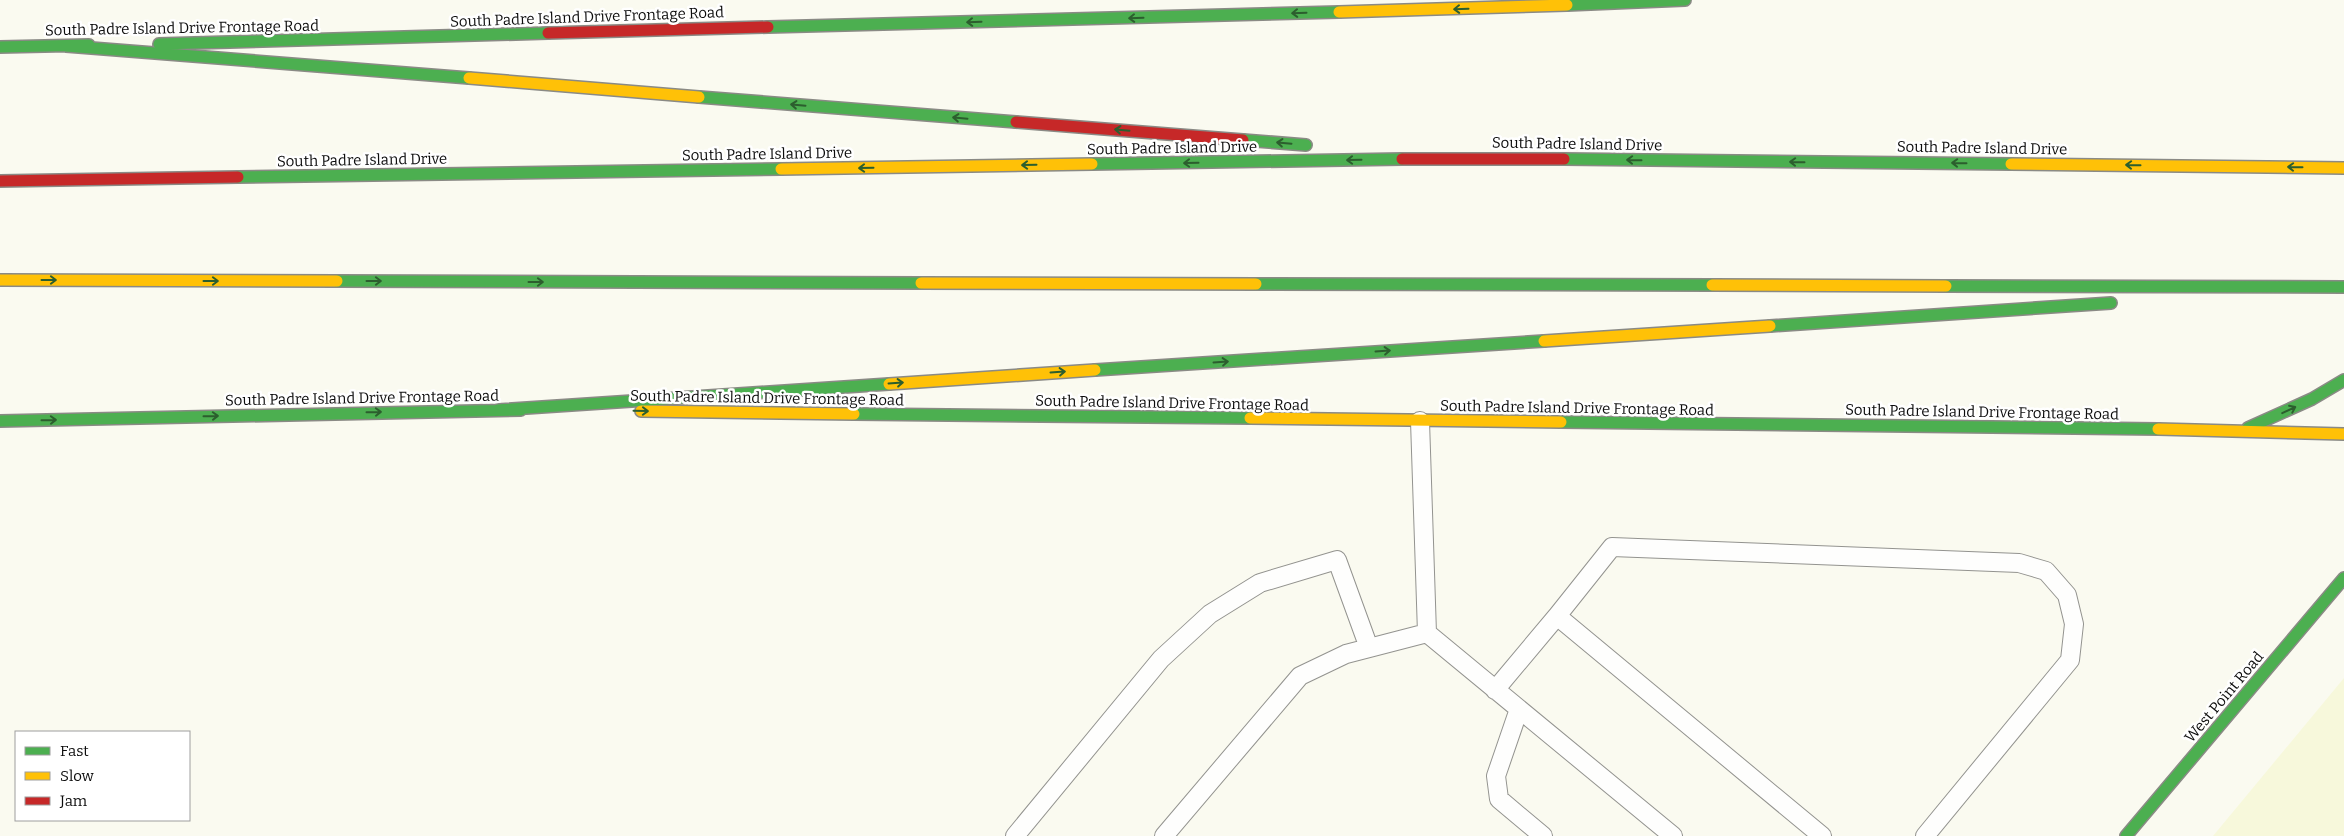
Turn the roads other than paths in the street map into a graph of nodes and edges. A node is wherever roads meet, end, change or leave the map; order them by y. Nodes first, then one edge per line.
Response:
1 (1685, 0) edge
2 (1527, 4) edge
3 (66, 46) junction
4 (0, 47) edge
5 (1314, 146) dead end
6 (1344, 148) dead end
7 (1472, 158) junction
8 (2344, 168) edge
9 (0, 181) edge
10 (0, 280) edge
11 (2344, 287) edge
12 (2174, 298) dead end
13 (2124, 302) dead end
14 (2344, 380) edge
15 (498, 410) junction
16 (0, 421) edge
17 (1420, 421) junction
18 (2245, 430) junction
19 (2344, 434) edge
20 (2344, 578) edge
21 (1557, 616) junction
22 (1427, 633) junction
23 (1370, 648) junction
24 (1496, 690) junction
25 (1519, 709) junction
26 (1801, 830) edge
27 (1670, 835) edge
28 (1015, 836) edge
29 (1164, 836) edge
30 (1543, 836) edge
31 (1822, 836) edge
32 (1925, 836) edge
33 (2126, 836) edge

1 - 2 main road, South Padre Island Drive Frontage Road
2 -> 3 main road, South Padre Island Drive Frontage Road
3 - 4 main road, South Padre Island Drive Frontage Road
5 -> 3 main road
6 - 7 main road
8 -> 7 main road, South Padre Island Drive
7 -> 9 main road, South Padre Island Drive
10 -> 11 main road
11 - 12 main road
15 -> 13 main road
18 -> 14 main road
16 -> 15 main road, South Padre Island Drive Frontage Road
15 -> 17 main road, South Padre Island Drive Frontage Road
17 - 18 main road, South Padre Island Drive Frontage Road
17 - 22 lane
18 - 19 main road, South Padre Island Drive Frontage Road
20 - 33 main road, West Point Road
21 - 24 lane
21 - 26 lane
21 - 32 lane
22 - 23 lane
22 - 24 lane
23 - 28 lane
23 - 29 lane
24 - 25 lane
25 - 27 lane
25 - 30 lane
26 - 31 lane

